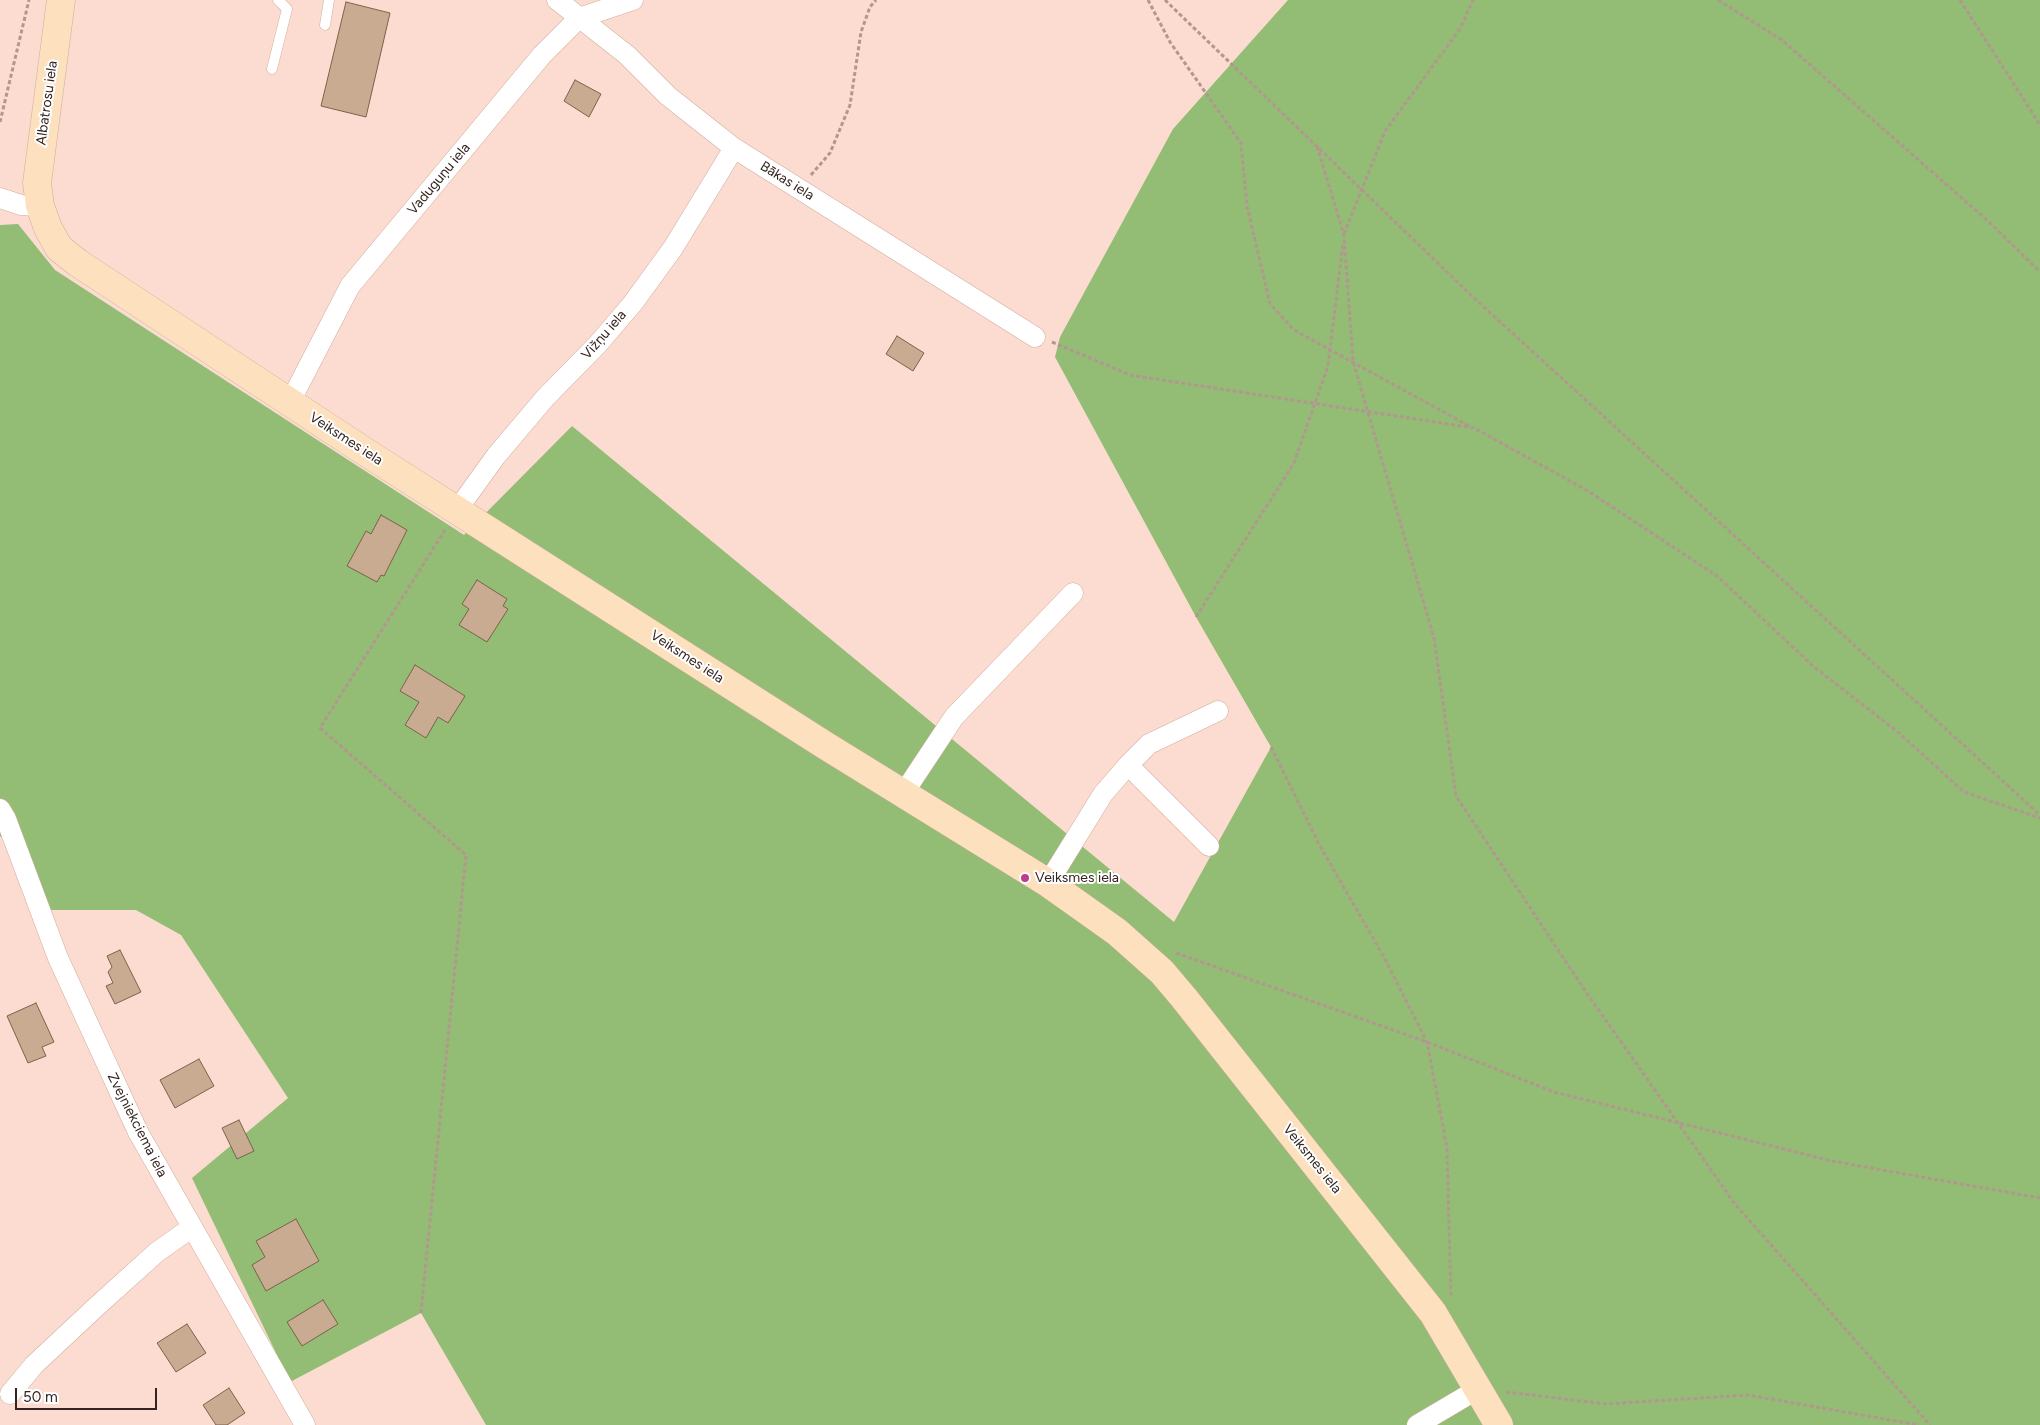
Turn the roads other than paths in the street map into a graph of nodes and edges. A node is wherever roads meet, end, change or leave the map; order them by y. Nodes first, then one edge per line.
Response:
1 (60, 0) edge
2 (278, 0) edge
3 (329, 0) edge
4 (557, 0) edge
5 (633, 0) edge
6 (579, 18) junction
7 (325, 25) dead end
8 (272, 68) dead end
9 (734, 148) junction
10 (0, 198) edge
11 (40, 206) junction
12 (1035, 337) road end
13 (290, 402) junction
14 (457, 510) junction
15 (1073, 593) dead end
16 (1218, 711) dead end
17 (1128, 765) junction
18 (903, 794) junction
19 (0, 809) edge
20 (1209, 846) dead end
21 (1048, 883) junction
22 (191, 1228) junction
23 (1478, 1389) junction
24 (10, 1394) dead end
25 (305, 1425) edge
26 (1417, 1425) edge
27 (1499, 1425) edge

1 - 11 main road, Albatrosu iela
2 - 8 lane
3 - 7 lane
4 - 6 street, Bākas iela
5 - 6 street, Vaduguņu iela
6 - 9 street, Bākas iela
6 - 13 street, Vaduguņu iela
9 - 12 street, Bākas iela
9 - 14 street, Vižņu iela
10 - 11 street
11 - 13 main road, Veiksmes iela
13 - 14 main road, Veiksmes iela
14 - 18 main road, Veiksmes iela
15 - 18 street
16 - 17 street
17 - 20 street
17 - 21 street
18 - 21 main road, Veiksmes iela
19 - 22 street, Zvejniekciema iela
21 - 23 main road, Veiksmes iela
22 - 24 street
22 - 25 street, Zvejniekciema iela
23 - 26 street
23 - 27 main road, Veiksmes iela

